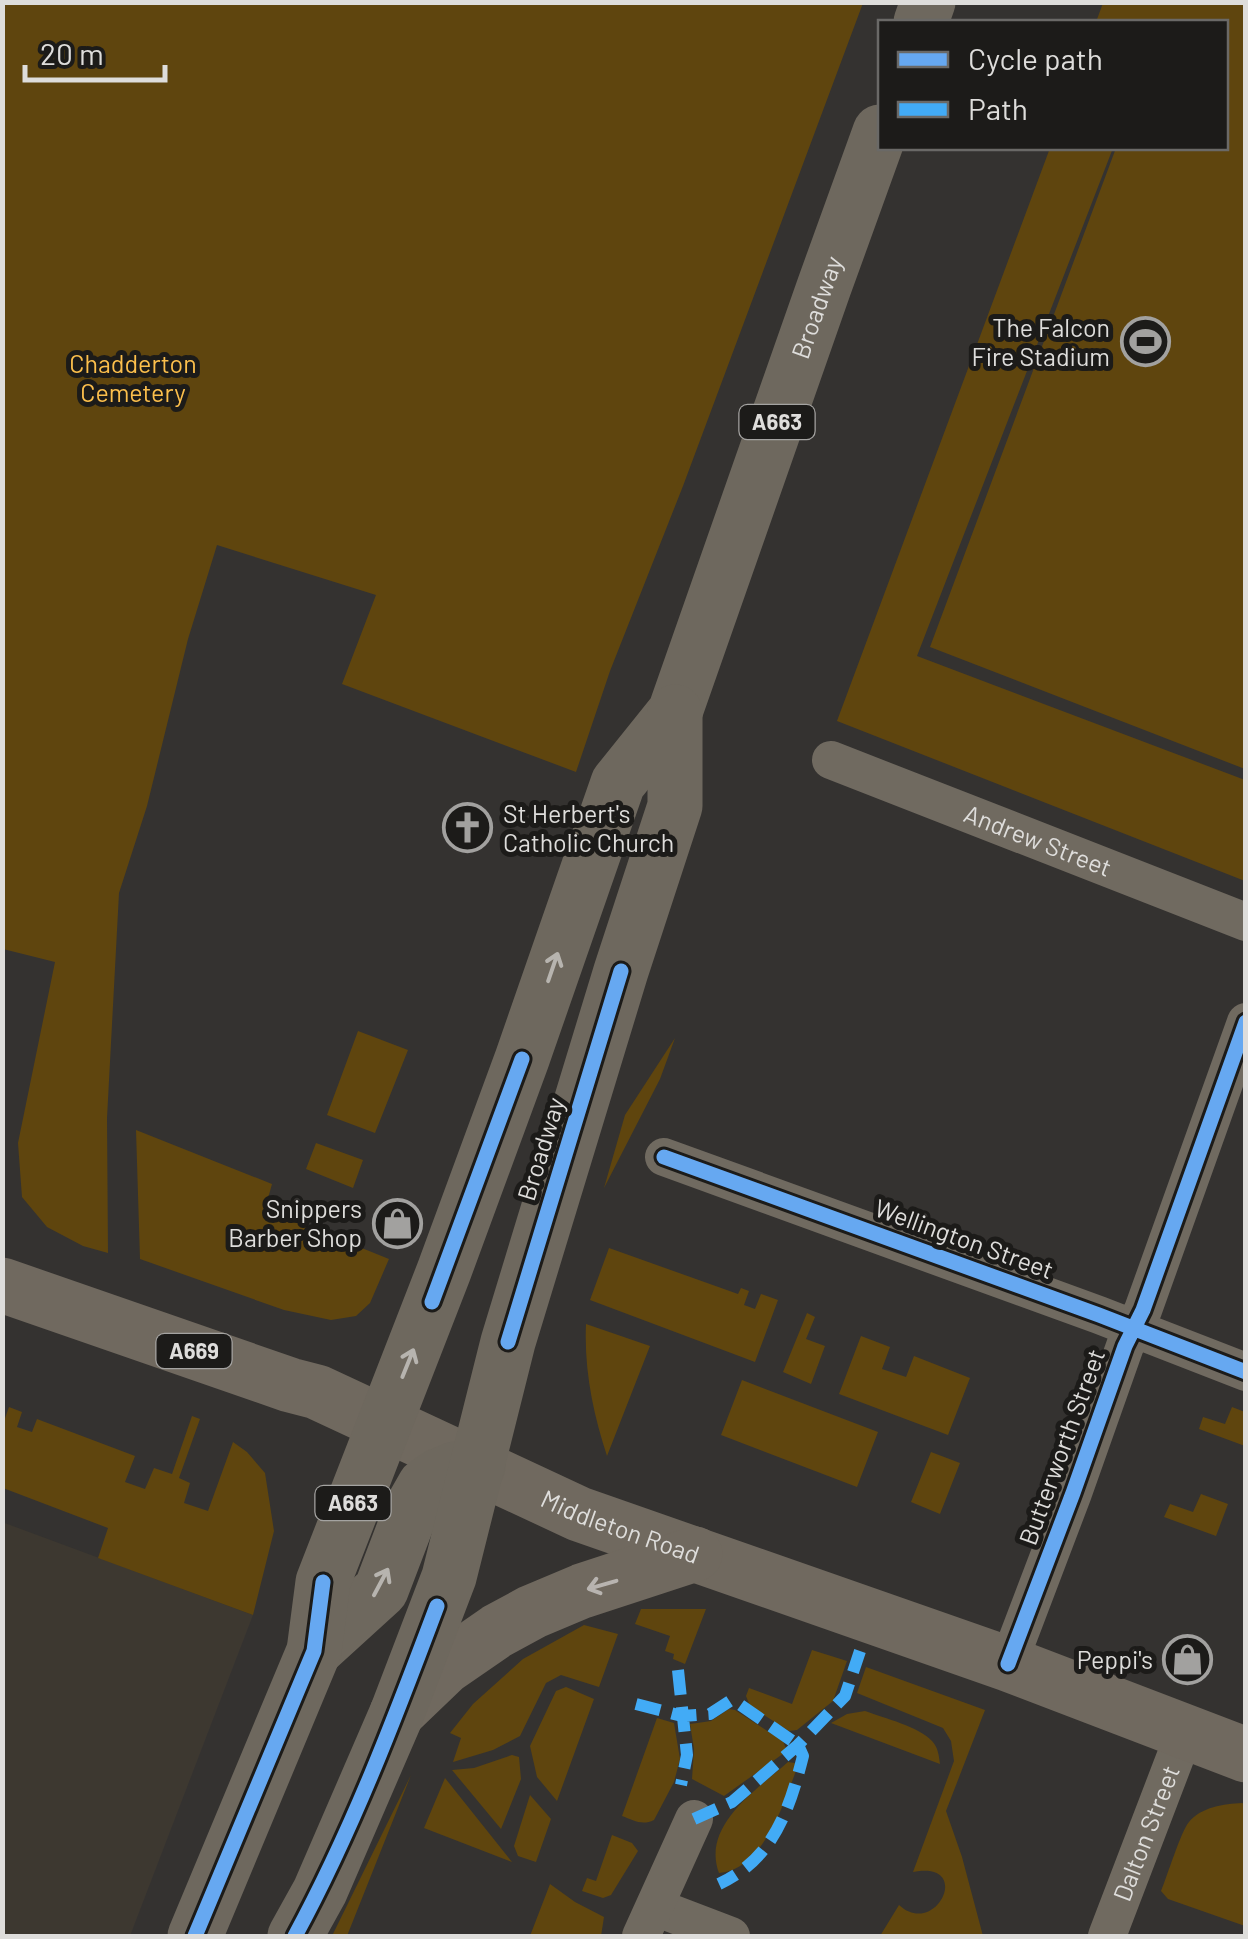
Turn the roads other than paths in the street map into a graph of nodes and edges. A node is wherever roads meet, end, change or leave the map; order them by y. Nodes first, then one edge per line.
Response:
1 (878, 138) edge
2 (675, 712) junction
3 (831, 760) dead end
4 (1246, 922) edge
5 (1246, 1022) edge
6 (664, 1156) dead end
7 (2, 1284) edge
8 (1135, 1329) junction
9 (1246, 1372) edge
10 (383, 1423) junction
11 (478, 1466) junction
12 (695, 1554) junction
13 (314, 1651) junction
14 (1008, 1664) junction
15 (397, 1713) junction
16 (1185, 1732) junction
17 (1246, 1756) edge
18 (694, 1820) dead end
19 (648, 1922) edge
20 (196, 1936) edge
21 (295, 1936) edge
22 (732, 1936) edge
23 (1107, 1936) edge

1 - 2 highway, Broadway / A663
10 -> 2 highway, Broadway / A663
2 - 11 highway, Broadway / A663
3 - 4 street, Andrew Street
5 - 8 street, Butterworth Street
6 - 8 street, Wellington Street
7 - 10 main road, Middleton Road / A669
8 - 9 street, Wellington Street
8 - 14 street, Butterworth Street
10 - 11 main road, Middleton Road / A669
10 - 13 highway, Broadway / A663
11 - 12 main road, Middleton Road / A669
13 -> 11 highway
11 - 15 highway, Broadway / A663
12 - 14 main road, Middleton Road / A669
12 -> 15 main road
13 - 20 highway, Broadway / A663
14 - 16 main road, Middleton Road / A669
15 - 21 highway, Broadway / A663
16 - 17 main road, Middleton Road / A669
16 - 23 street, Dalton Street
18 - 19 street
19 - 22 street

